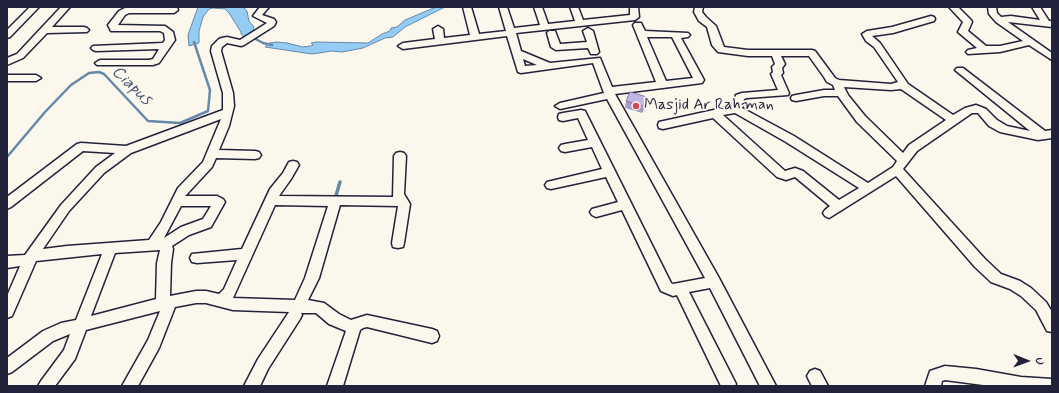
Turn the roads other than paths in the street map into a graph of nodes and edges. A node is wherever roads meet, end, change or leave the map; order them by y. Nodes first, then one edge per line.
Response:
1 (35, 7) edge
2 (66, 7) edge
3 (265, 7) edge
4 (467, 7) edge
5 (503, 7) edge
6 (538, 7) edge
7 (574, 7) edge
8 (634, 7) edge
9 (699, 7) edge
10 (953, 7) edge
11 (992, 7) edge
12 (1036, 7) edge
13 (176, 8) edge
14 (931, 19) dead end
15 (999, 20) junction
16 (580, 24) junction
17 (1049, 24) edge
18 (162, 28) junction
19 (438, 29) dead end
20 (45, 30) junction
21 (84, 30) dead end
22 (549, 30) junction
23 (588, 31) dead end
24 (511, 32) junction
25 (7, 35) edge
26 (475, 37) junction
27 (440, 41) junction
28 (1032, 42) junction
29 (592, 45) junction
30 (166, 46) junction
31 (403, 46) dead end
32 (96, 48) dead end
33 (984, 49) junction
34 (971, 52) dead end
35 (517, 53) junction
36 (775, 53) junction
37 (1052, 57) edge
38 (597, 60) junction
39 (7, 62) edge
40 (100, 64) dead end
41 (549, 66) junction
42 (960, 70) dead end
43 (7, 78) edge
44 (36, 78) dead end
45 (837, 83) junction
46 (662, 85) junction
47 (903, 85) junction
48 (608, 93) junction
49 (842, 94) junction
50 (796, 98) dead end
51 (736, 110) junction
52 (228, 112) junction
53 (714, 113) junction
54 (953, 120) junction
55 (663, 126) dead end
56 (1048, 135) edge
57 (595, 143) junction
58 (565, 148) dead end
59 (127, 150) junction
60 (213, 154) junction
61 (255, 155) dead end
62 (400, 156) dead end
63 (293, 165) dead end
64 (900, 165) junction
65 (609, 172) junction
66 (552, 185) dead end
67 (867, 188) junction
68 (271, 200) junction
69 (177, 201) junction
70 (335, 202) junction
71 (403, 202) junction
72 (7, 204) edge
73 (624, 205) junction
74 (839, 207) junction
75 (596, 212) dead end
76 (828, 213) dead end
77 (398, 243) dead end
78 (159, 244) junction
79 (112, 248) junction
80 (246, 254) junction
81 (30, 258) junction
82 (197, 258) dead end
83 (7, 262) edge
84 (714, 282) junction
85 (680, 288) junction
86 (222, 301) junction
87 (167, 303) junction
88 (297, 310) junction
89 (7, 312) edge
90 (82, 325) junction
91 (1052, 326) edge
92 (351, 328) junction
93 (432, 336) dead end
94 (7, 367) edge
95 (728, 384) dead end
96 (46, 386) edge
97 (130, 386) edge
98 (252, 386) edge
99 (335, 386) edge
100 (768, 386) edge
101 (933, 386) edge
102 (1052, 386) edge

1 - 25 street
2 - 20 street
3 - 52 street
4 - 26 street
5 - 24 street
6 - 22 street
7 - 16 street
8 - 16 street
9 - 36 street
10 - 33 street
11 - 15 street
12 - 17 street
13 - 18 street
13 - 18 street
14 - 47 street
15 - 17 street
15 - 28 street
16 - 22 street
18 - 30 street
19 - 27 street
20 - 21 street
20 - 39 street
22 - 24 street
22 - 29 street
23 - 29 street
24 - 26 street
24 - 35 street
26 - 27 street
27 - 31 street
28 - 33 street
28 - 37 street
29 - 38 street
30 - 32 street
30 - 40 street
33 - 34 street
35 - 41 street
35 - 41 street
36 - 45 street
36 - 51 street
38 - 41 street
38 - 48 street
42 - 56 street
43 - 44 street
45 - 47 street
45 - 49 street
46 - 46 street
46 - 48 street
47 - 54 street
48 - 57 street
48 - 84 street
49 - 50 street
49 - 64 street
51 - 53 street
51 - 67 street
52 - 59 street
52 - 60 street
53 - 55 street
53 - 74 street
54 - 56 street
54 - 64 street
57 - 58 street
57 - 65 street
59 - 72 street
59 - 81 street
60 - 61 street
60 - 69 street
62 - 71 street
63 - 68 street
64 - 67 street
64 - 91 street
65 - 66 street
65 - 73 street
67 - 74 street
68 - 70 street
68 - 80 street
69 - 78 street
69 - 78 street
70 - 71 street
70 - 88 street
71 - 77 street
73 - 75 street
73 - 85 street
74 - 76 street
78 - 79 street
78 - 87 street
79 - 81 street
79 - 90 street
80 - 82 street
80 - 86 street
81 - 83 street
81 - 89 street
84 - 85 street
84 - 100 street
85 - 95 street
86 - 87 street
86 - 88 street
87 - 90 street
87 - 97 street
88 - 92 street
88 - 98 street
90 - 94 street
90 - 96 street
92 - 93 street
92 - 99 street
101 - 102 street

